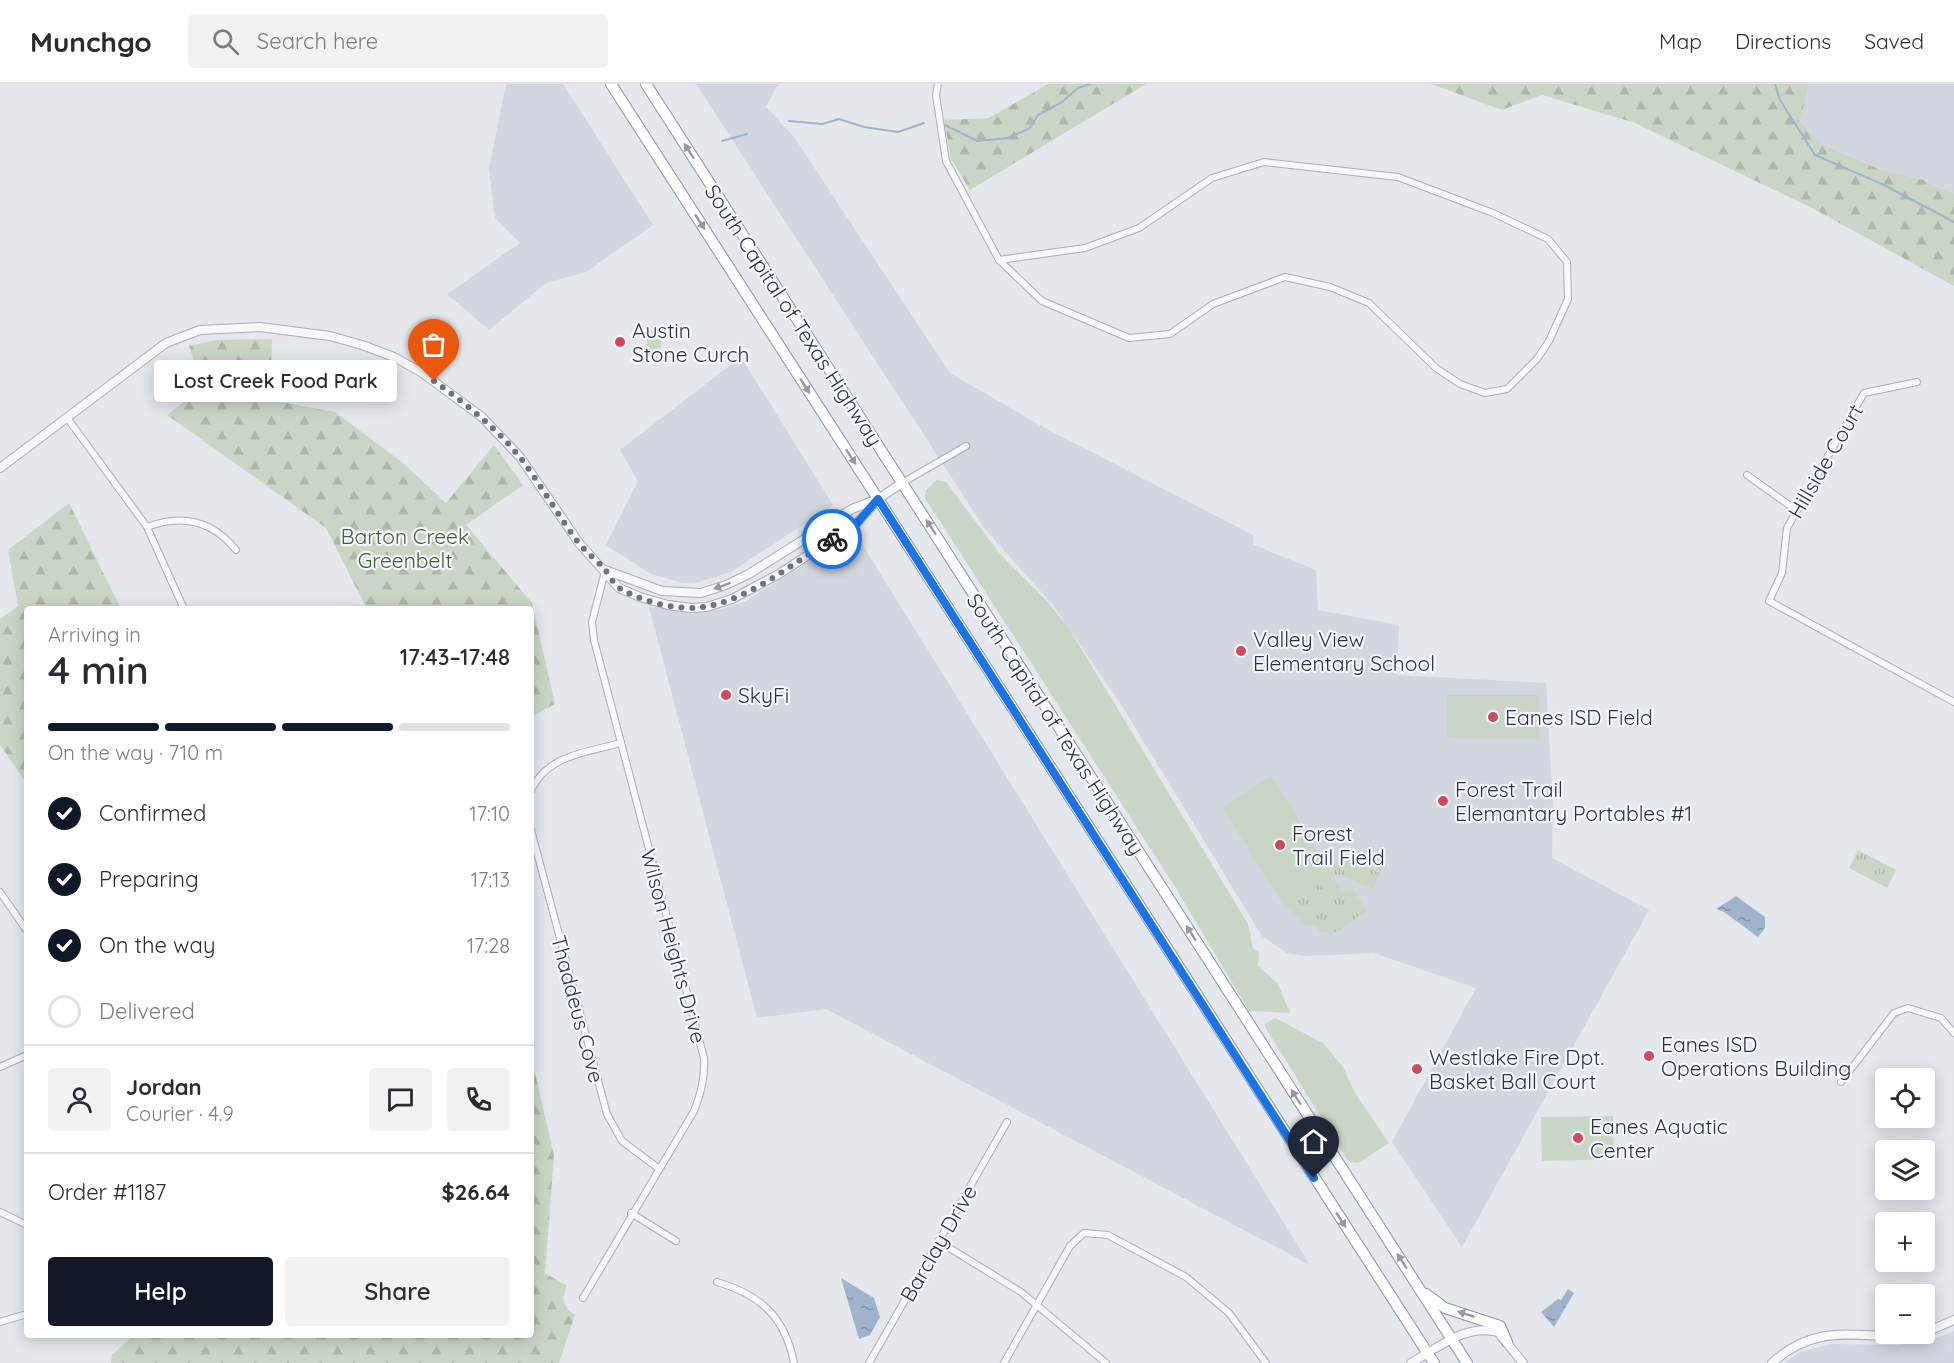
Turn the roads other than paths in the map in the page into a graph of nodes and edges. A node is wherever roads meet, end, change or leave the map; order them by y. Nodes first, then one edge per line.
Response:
1 (611, 84) edge
2 (646, 84) edge
3 (938, 84) edge
4 (999, 260) junction
5 (1917, 382) dead end
6 (68, 419) junction
7 (966, 446) dead end
8 (0, 468) edge
9 (1747, 475) dead end
10 (902, 483) junction
11 (878, 499) junction
12 (1796, 510) junction
13 (147, 527) junction
14 (236, 550) dead end
15 (605, 570) junction
16 (183, 606) edge
17 (1954, 702) edge
18 (621, 743) junction
19 (534, 787) edge
20 (534, 841) edge
21 (0, 892) edge
22 (24, 927) edge
23 (1954, 1032) edge
24 (24, 1056) edge
25 (0, 1067) edge
26 (1841, 1082) dead end
27 (1007, 1122) dead end
28 (658, 1168) junction
29 (0, 1212) edge
30 (631, 1213) junction
31 (24, 1224) edge
32 (676, 1241) dead end
33 (938, 1241) junction
34 (717, 1282) dead end
35 (1420, 1289) junction
36 (583, 1298) dead end
37 (1037, 1304) junction
38 (24, 1315) edge
39 (1954, 1320) edge
40 (0, 1322) edge
41 (1935, 1328) edge
42 (1875, 1334) edge
43 (1452, 1340) junction
44 (1508, 1342) junction
45 (1431, 1358) edge
46 (794, 1363) edge
47 (869, 1363) edge
48 (1004, 1363) edge
49 (1106, 1363) edge
50 (1266, 1363) edge
51 (1411, 1363) edge
52 (1467, 1363) edge
53 (1523, 1363) edge
54 (1772, 1363) edge

1 -> 11 highway, South Capital of Texas Highway
10 -> 2 highway, South Capital of Texas Highway
3 - 4 street
4 - 4 street
5 - 12 street, Hillside Court
6 - 8 street
6 - 13 street
6 - 15 street
7 - 10 street
9 - 12 street
10 - 11 street
35 -> 10 highway, South Capital of Texas Highway
11 -> 15 street
11 - 15 street
11 -> 45 highway, South Capital of Texas Highway
12 - 17 street, Hillside Court
13 - 14 street
13 - 16 street
15 - 18 street, Wilson Heights Drive
18 - 19 street
18 - 28 street, Wilson Heights Drive
20 - 28 street, Thaddeus Cove
21 - 22 street
23 - 26 street
24 - 25 street
27 - 33 street, Barclay Drive
28 - 30 street, Wilson Heights Drive
29 - 31 street
30 - 32 street
30 - 36 street, Wilson Heights Drive
33 - 37 street
33 - 47 street, Barclay Drive
34 - 46 street
35 - 43 highway, South Capital of Texas Highway
44 -> 35 highway
37 - 48 street
37 - 49 street
37 - 50 street
38 - 40 street
39 - 41 street
42 - 54 street
43 - 44 street
43 - 45 street
43 - 52 highway, South Capital of Texas Highway
44 - 53 street
45 - 51 street

